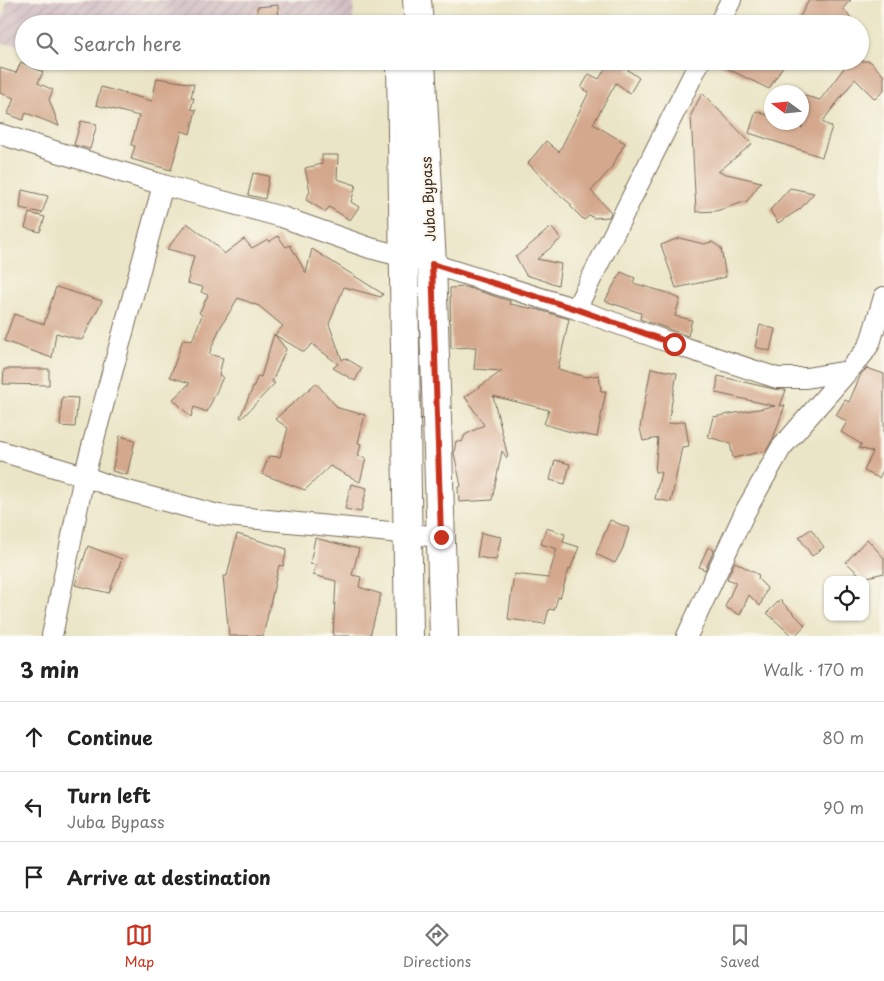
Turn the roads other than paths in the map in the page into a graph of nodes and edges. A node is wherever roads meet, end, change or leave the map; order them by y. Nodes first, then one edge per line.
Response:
1 (400, 0) edge
2 (417, 0) edge
3 (731, 0) edge
4 (401, 15) edge
5 (418, 15) edge
6 (724, 15) edge
7 (401, 70) edge
8 (421, 70) edge
9 (696, 70) edge
10 (0, 134) edge
11 (163, 185) junction
12 (404, 257) junction
13 (432, 264) junction
14 (884, 297) edge
15 (576, 309) junction
16 (848, 371) junction
17 (0, 451) edge
18 (84, 476) junction
19 (408, 534) junction
20 (441, 537) junction
21 (52, 636) edge
22 (409, 636) edge
23 (444, 636) edge
24 (687, 636) edge

1 - 4 main road
2 - 5 main road
3 - 6 street
7 - 12 main road, Juba Bypass
8 - 13 main road, Juba Bypass
9 - 15 street
10 - 11 street
11 - 12 street
11 - 18 street
12 - 13 street
12 - 19 main road, Juba Bypass
13 - 15 street
13 - 20 main road, Juba Bypass
14 - 16 street
15 - 16 street
16 - 24 street
17 - 18 street
18 - 19 street
18 - 21 street
19 - 20 street
19 - 22 main road, Juba Bypass
20 - 23 main road, Juba Bypass

